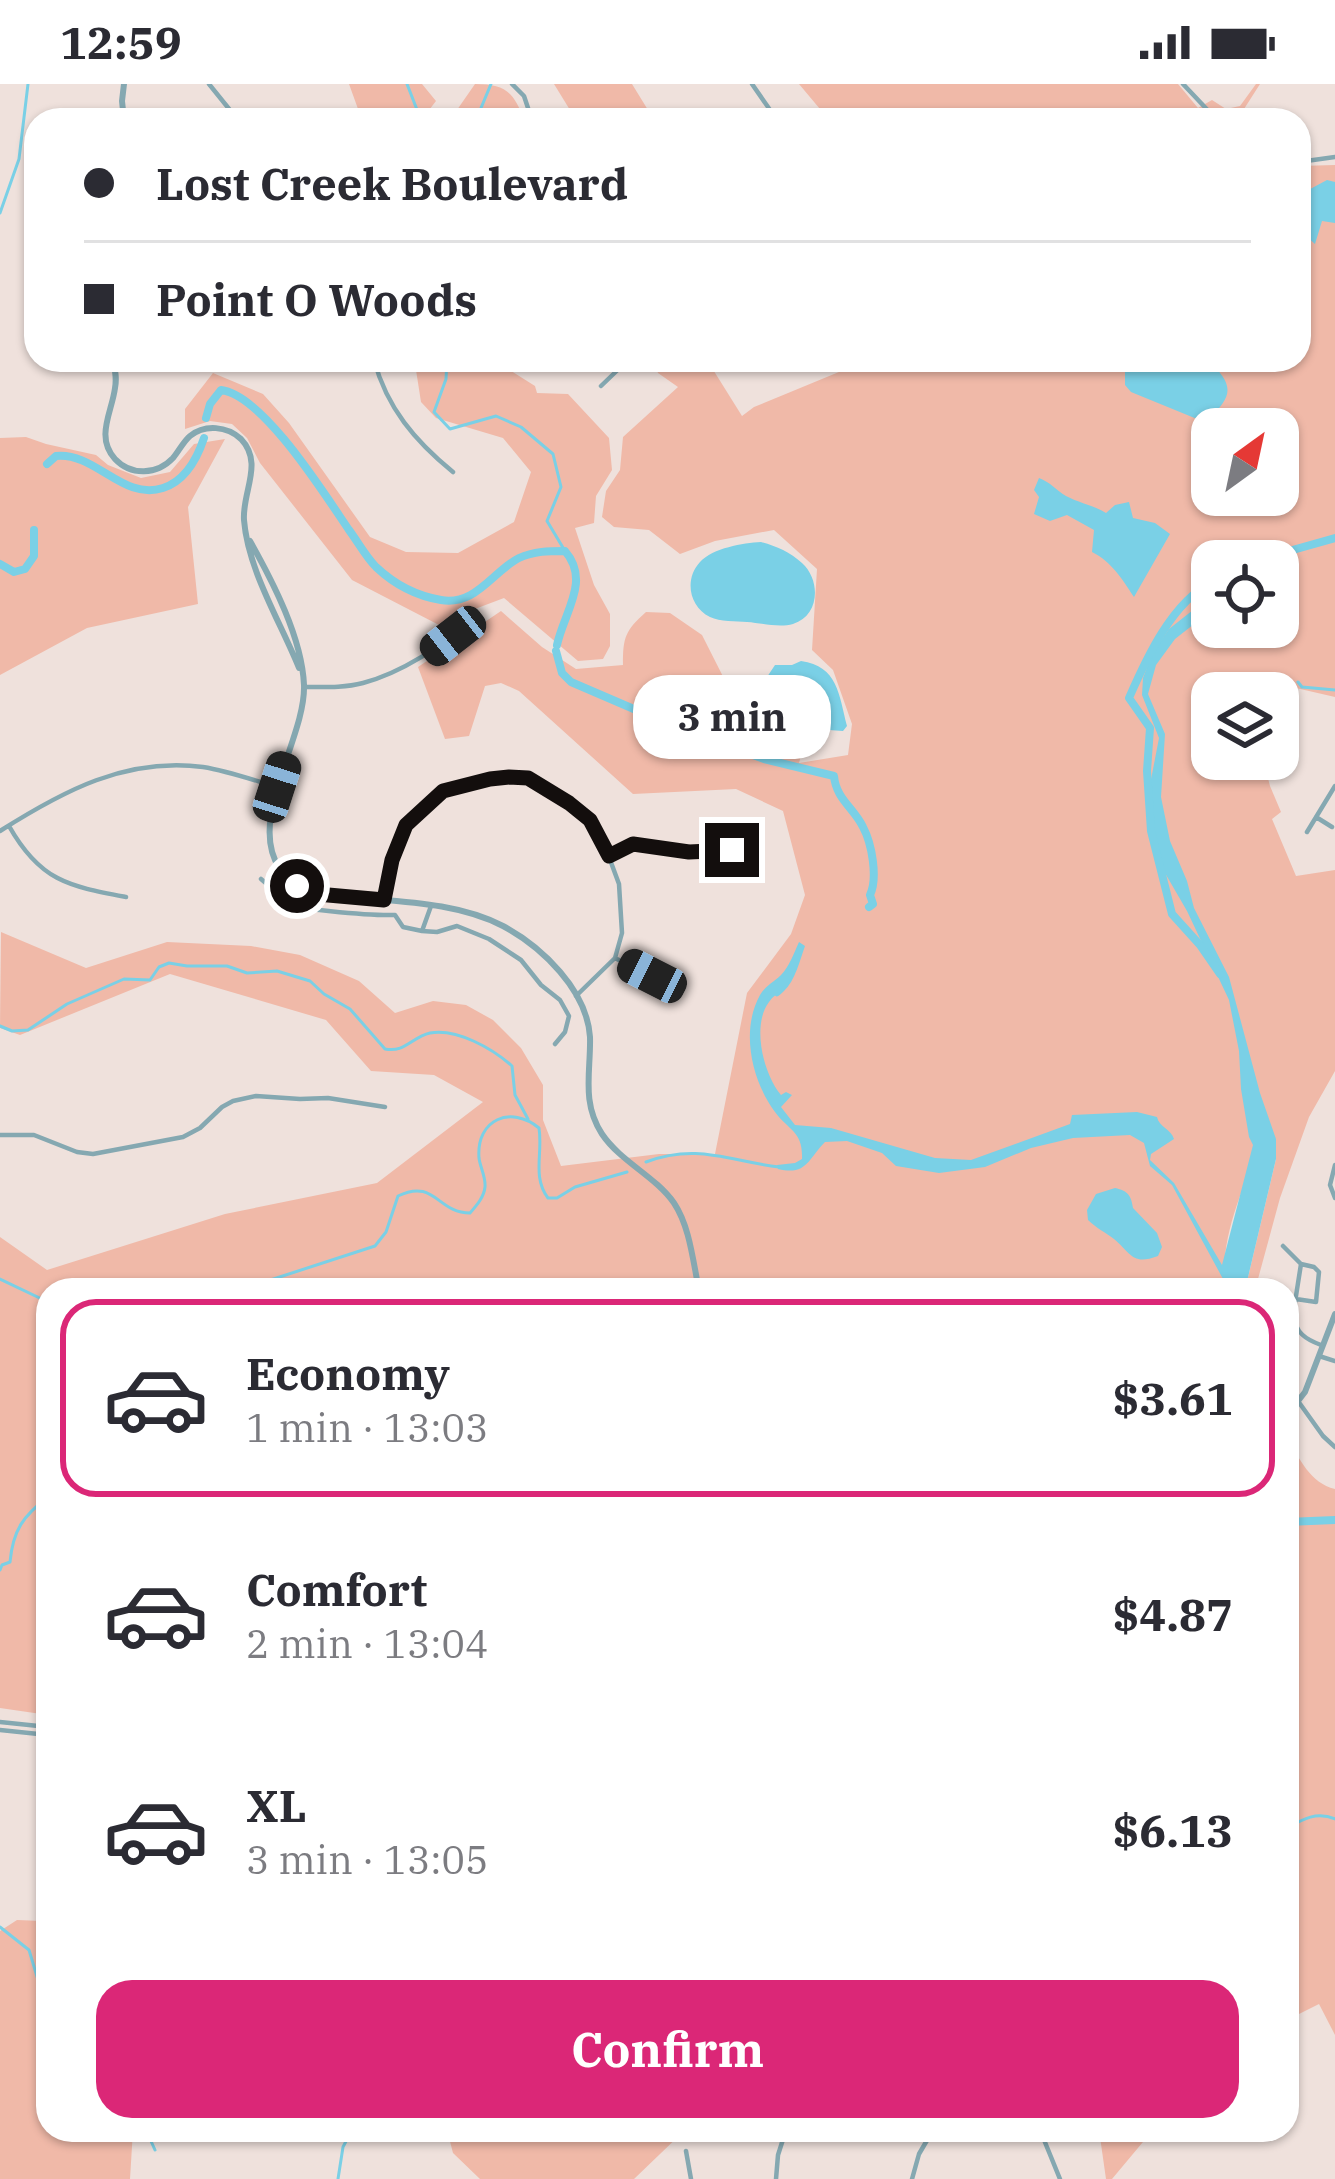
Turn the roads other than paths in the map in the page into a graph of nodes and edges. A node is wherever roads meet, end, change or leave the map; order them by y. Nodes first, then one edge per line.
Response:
1 (1183, 84) edge
2 (1205, 108) edge
3 (114, 372) edge
4 (377, 372) edge
5 (616, 372) edge
6 (601, 386) dead end
7 (453, 472) dead end
8 (473, 620) dead end
9 (304, 687) junction
10 (1335, 786) edge
11 (277, 787) junction
12 (1316, 817) junction
13 (9, 826) junction
14 (1332, 827) dead end
15 (0, 832) edge
16 (1307, 832) dead end
17 (732, 850) dead end
18 (609, 856) junction
19 (261, 879) dead end
20 (126, 897) dead end
21 (384, 900) junction
22 (431, 906) junction
23 (422, 931) junction
24 (615, 958) junction
25 (652, 976) dead end
26 (575, 996) junction
27 (555, 1044) dead end
28 (386, 1107) dead end
29 (0, 1135) edge
30 (1335, 1165) edge
31 (1335, 1198) edge
32 (1283, 1246) dead end
33 (1301, 1264) junction
34 (696, 1278) edge
35 (1299, 1278) edge
36 (1299, 1300) edge
37 (1335, 1314) edge
38 (1299, 1332) edge
39 (1323, 1346) junction
40 (1319, 1356) junction
41 (1335, 1361) edge
42 (1299, 1399) edge
43 (1299, 1402) edge
44 (1335, 1447) edge
45 (0, 1726) edge
46 (36, 1730) edge
47 (783, 2142) edge
48 (926, 2142) edge
49 (1045, 2142) edge
50 (686, 2151) dead end
51 (692, 2179) edge
52 (776, 2179) edge
53 (912, 2179) edge
54 (1060, 2179) edge

1 - 2 street
3 - 9 street
4 - 7 street
5 - 6 street
8 - 9 street
9 - 11 street
10 - 12 street
11 - 13 street
11 - 21 street
12 - 14 street
12 - 16 street
13 - 15 street
13 - 20 street
17 - 18 street
18 - 21 street
18 - 24 street
19 - 23 street
21 - 22 street
22 - 23 street
22 - 26 street
23 - 27 street
24 - 25 street
24 - 26 street
26 - 34 street
28 - 29 street
30 - 31 street
32 - 33 street
33 - 35 street
33 - 36 street
37 - 39 street
38 - 39 street
39 - 40 street
40 - 41 street
40 - 42 street
43 - 44 street
45 - 46 street
47 - 52 street
48 - 53 street
49 - 54 street
50 - 51 street

